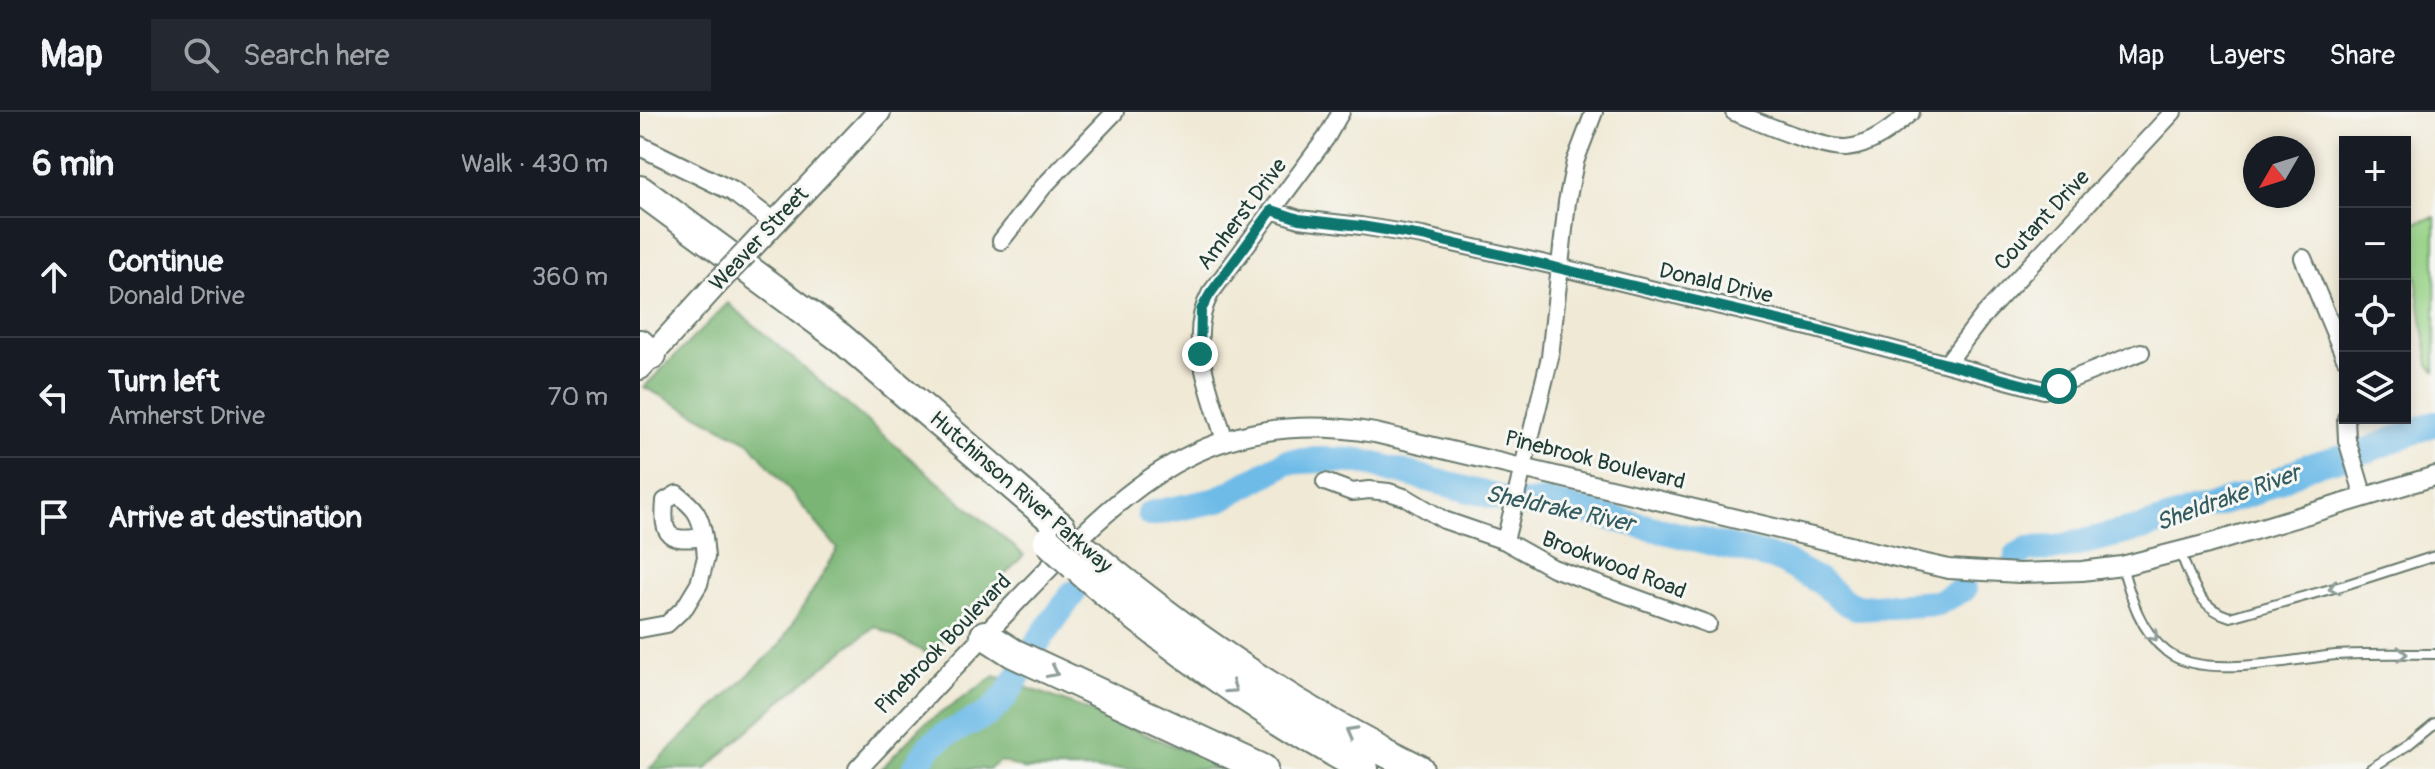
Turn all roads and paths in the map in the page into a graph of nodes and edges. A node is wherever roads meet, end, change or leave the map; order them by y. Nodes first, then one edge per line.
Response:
1 (879, 112) edge
2 (1115, 112) edge
3 (1341, 112) edge
4 (1594, 112) edge
5 (1734, 112) edge
6 (1911, 112) edge
7 (2173, 112) edge
8 (640, 146) edge
9 (640, 190) edge
10 (1272, 210) junction
11 (640, 212) edge
12 (775, 223) junction
13 (1001, 241) dead end
14 (2303, 258) dead end
15 (1559, 267) junction
16 (2141, 352) dead end
17 (2342, 352) edge
18 (644, 356) edge
19 (1947, 363) junction
20 (2346, 424) edge
21 (1225, 441) junction
22 (1524, 468) junction
23 (2435, 476) edge
24 (1325, 482) dead end
25 (2364, 497) junction
26 (1054, 534) junction
27 (704, 537) dead end
28 (1505, 541) junction
29 (2180, 552) junction
30 (2435, 556) edge
31 (1082, 559) junction
32 (2122, 566) junction
33 (1708, 624) dead end
34 (640, 629) edge
35 (985, 635) junction
36 (2435, 654) edge
37 (2435, 723) edge
38 (858, 769) edge
39 (1263, 769) edge
40 (1364, 769) edge
41 (1419, 769) edge
42 (2370, 769) edge

1 - 12 main road, Weaver Street
2 - 13 street
3 - 10 street, Amherst Drive
4 - 15 street
5 - 6 street
7 - 19 street, Coutant Drive
8 - 12 street
9 - 26 highway, Hutchinson River Parkway
10 - 15 street, Donald Drive
10 - 21 street, Amherst Drive
11 - 26 highway, Hutchinson River Parkway
12 - 18 main road, Weaver Street, bridge
14 - 17 street
15 - 19 street, Donald Drive
15 - 22 street
16 - 19 street, Donald Drive
20 - 25 street
21 - 22 street, Pinebrook Boulevard
21 - 35 street, Pinebrook Boulevard
22 - 28 street
22 - 32 street, Pinebrook Boulevard
23 - 25 street, Pinebrook Boulevard
24 - 28 street, Brookwood Road
25 - 29 street, Pinebrook Boulevard
26 - 31 highway, Hutchinson River Parkway
27 - 34 street
28 - 33 street, Brookwood Road
30 -> 29 lane
29 - 32 street, Pinebrook Boulevard
31 -> 40 highway, Hutchinson River Parkway
41 -> 31 highway, Hutchinson River Parkway
32 -> 36 lane
35 - 38 street, Pinebrook Boulevard
35 -> 39 highway
37 - 42 lane

